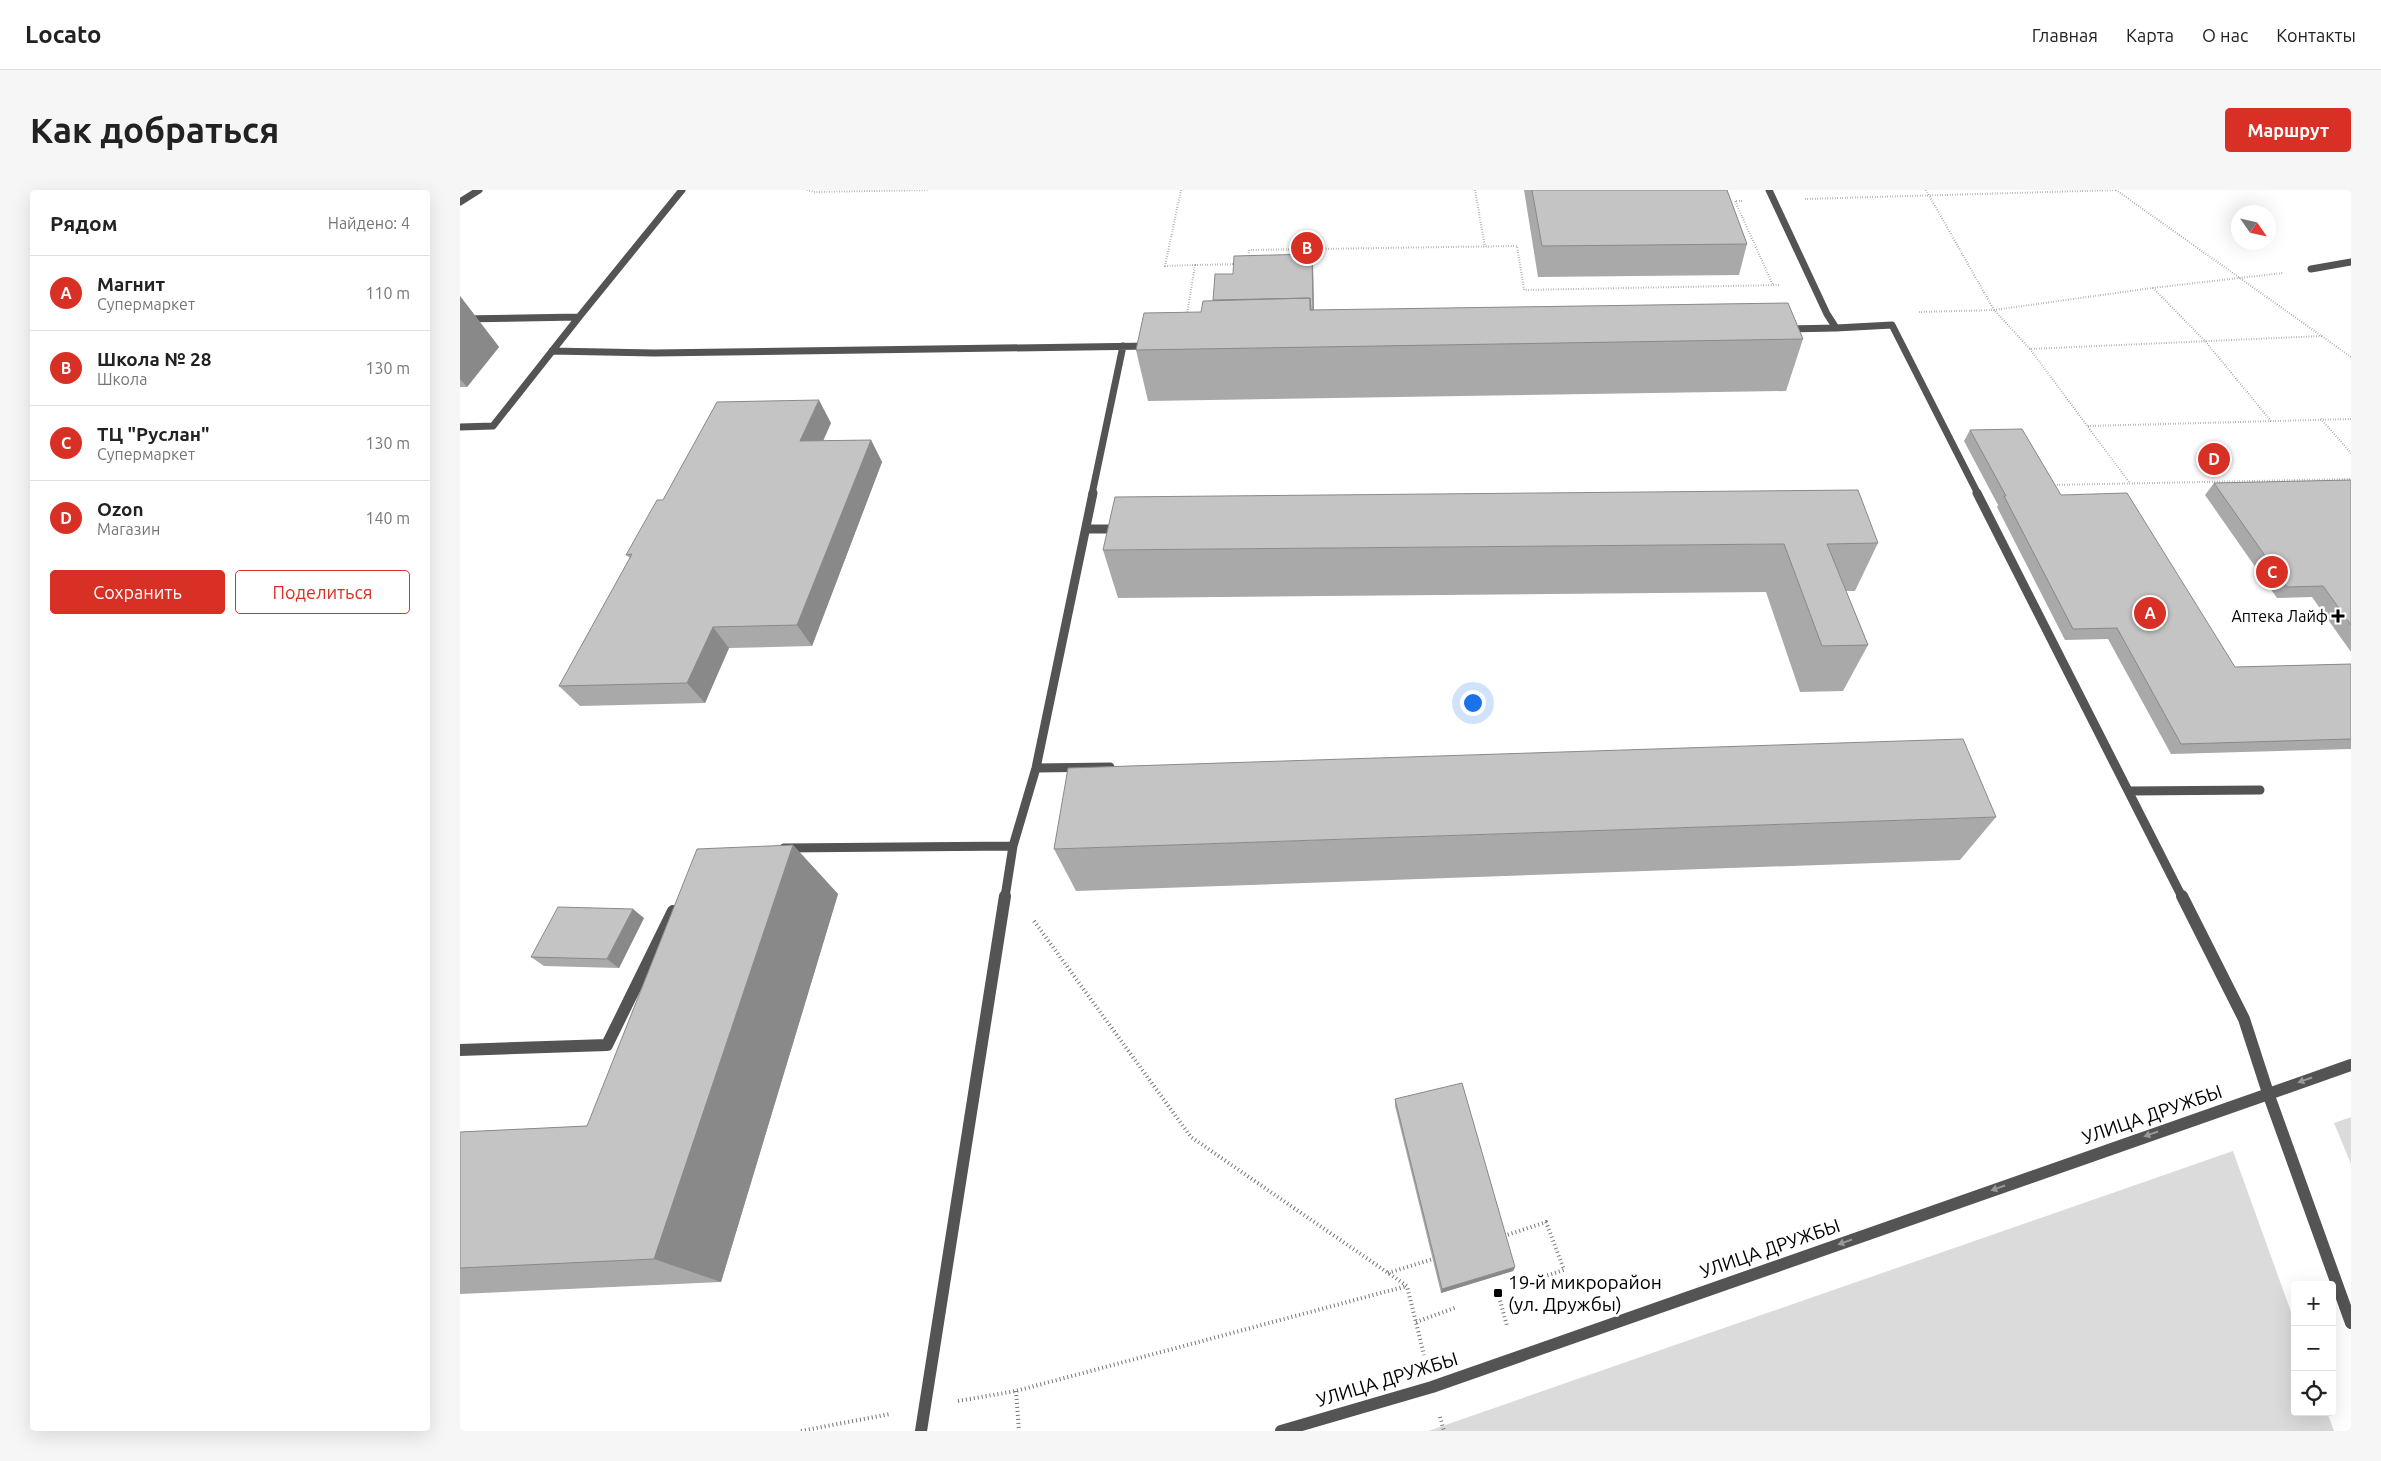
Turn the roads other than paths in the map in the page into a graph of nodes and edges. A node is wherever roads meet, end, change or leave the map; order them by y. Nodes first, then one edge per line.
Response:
1 (479, 190) edge
2 (682, 190) edge
3 (1768, 190) edge
4 (460, 202) edge
5 (2351, 262) edge
6 (2311, 269) road end
7 (580, 317) junction
8 (460, 319) edge
9 (1836, 328) junction
10 (1776, 330) edge
11 (1123, 346) junction
12 (1158, 347) edge
13 (552, 351) junction
14 (460, 427) edge
15 (1127, 528) edge
16 (1087, 529) junction
17 (1116, 767) edge
18 (1036, 768) junction
19 (2260, 790) dead end
20 (2129, 791) junction
21 (1013, 846) junction
22 (774, 848) edge
23 (677, 902) edge
24 (460, 1050) edge
25 (2351, 1064) edge
26 (2268, 1093) junction
27 (2351, 1323) edge
28 (921, 1431) edge
29 (1281, 1431) edge

1 - 4 street
2 - 7 street
3 - 9 street
5 - 6 street
7 - 8 street
7 - 13 street
9 - 10 street
9 - 20 street
11 - 12 street
11 - 13 street
11 - 16 street
13 - 14 street
15 - 16 street
16 - 18 street
17 - 18 street
18 - 21 street
19 - 20 street
20 - 26 street
21 - 22 street
21 - 28 street
23 - 24 street
25 -> 26 street, УЛИЦА ДРУЖБЫ
26 - 27 street
26 -> 29 street, УЛИЦА ДРУЖБЫ

